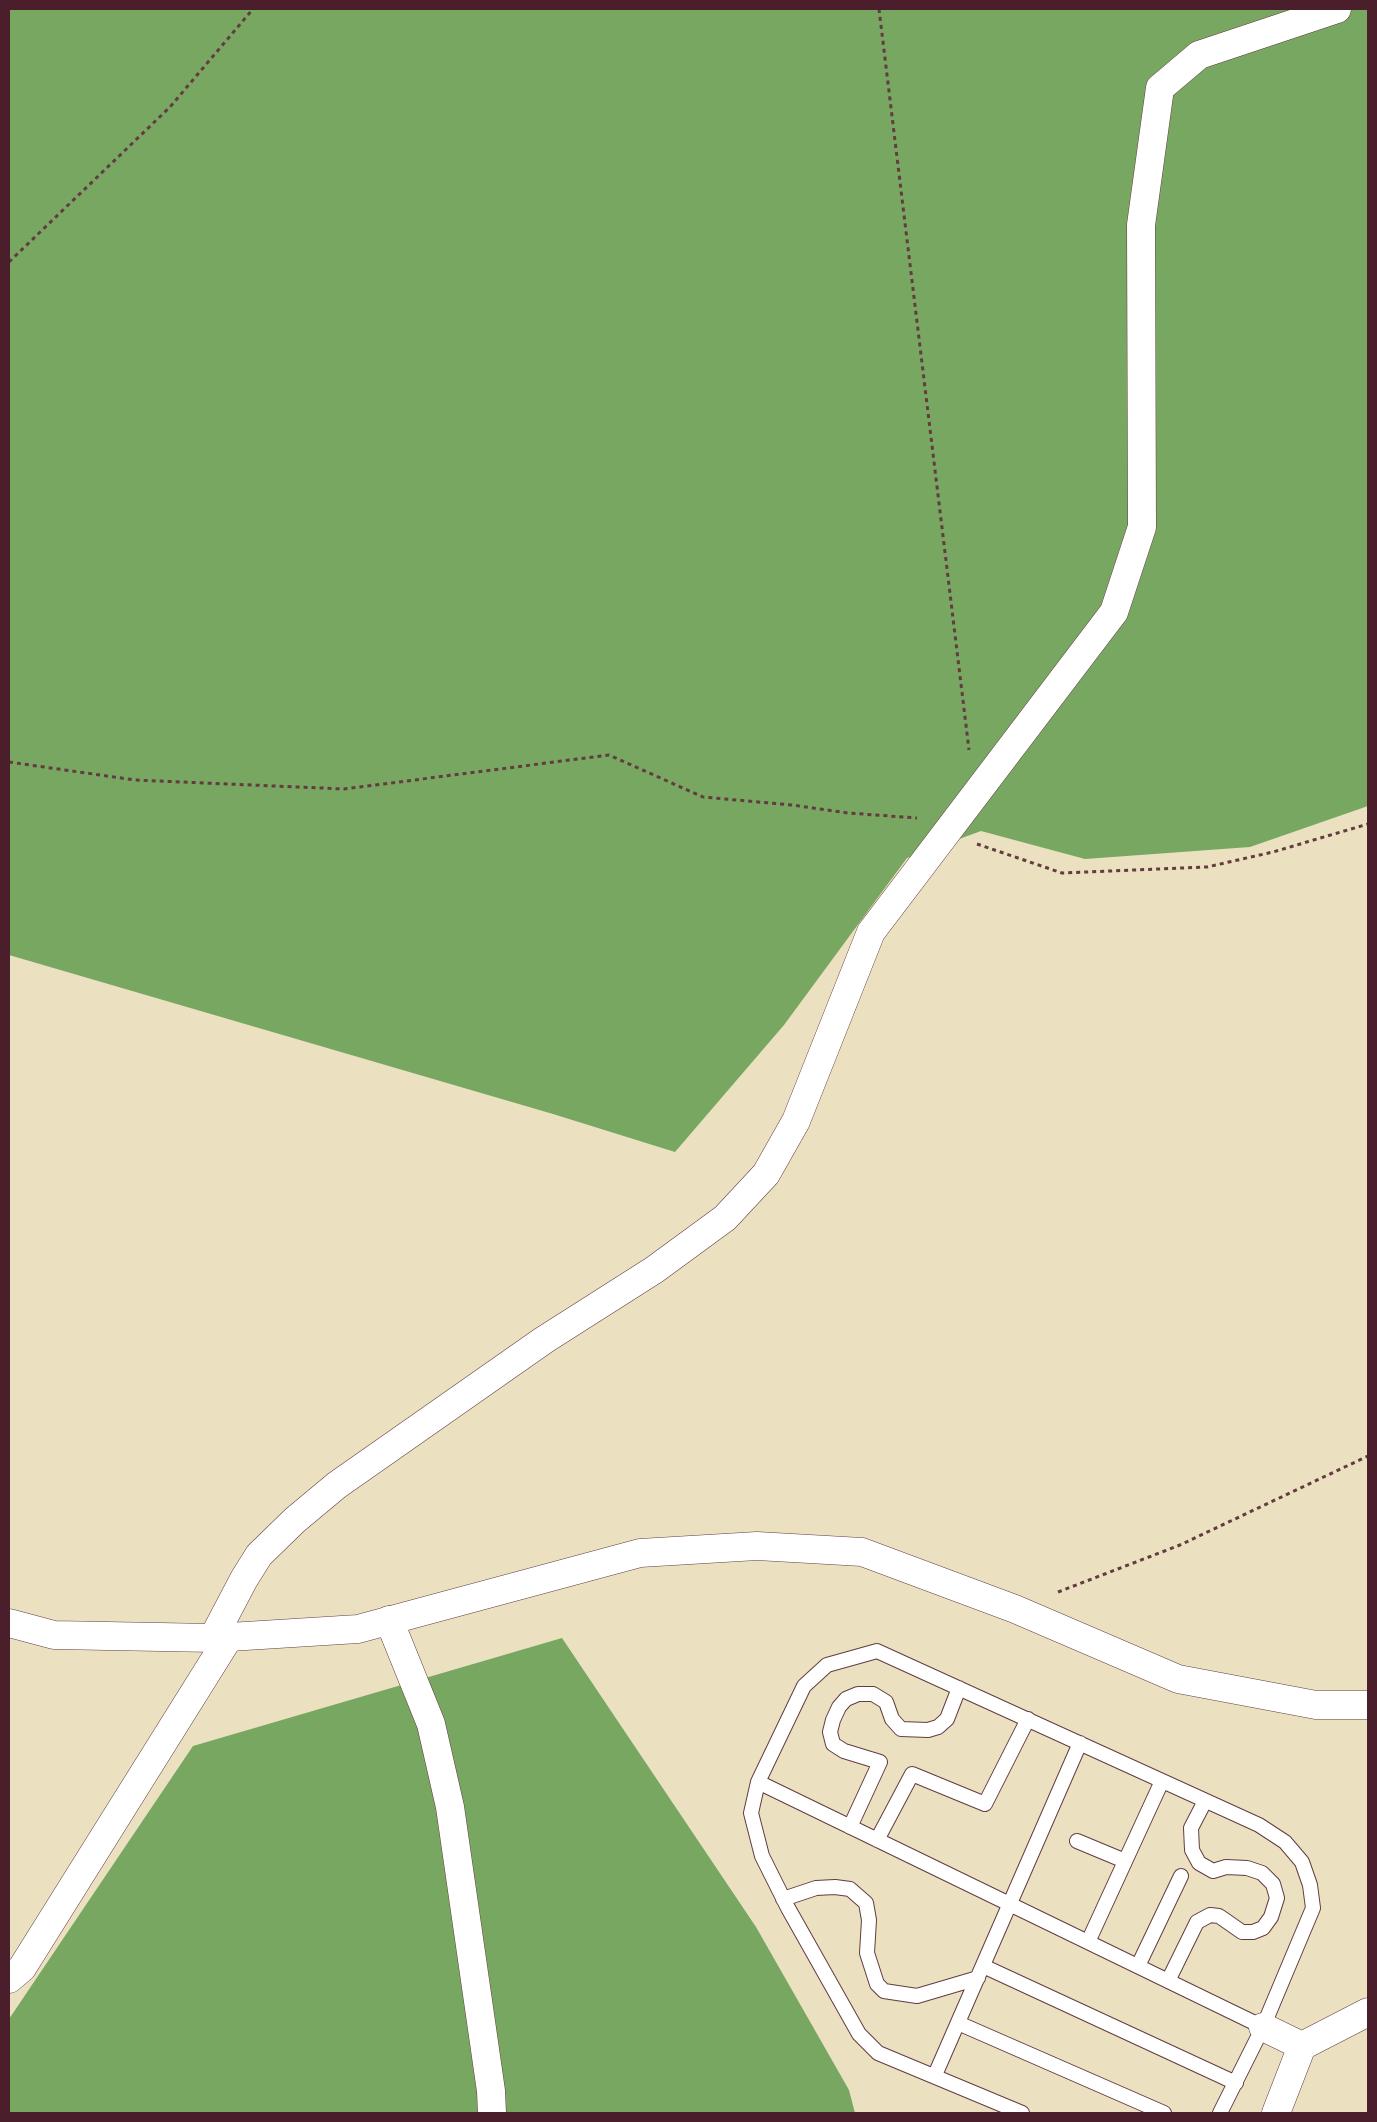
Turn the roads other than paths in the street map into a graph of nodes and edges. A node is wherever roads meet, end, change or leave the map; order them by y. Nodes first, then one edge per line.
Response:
1 (1338, 9) edge
2 (389, 1620) junction
3 (9, 1623) edge
4 (221, 1637) junction
5 (959, 1688) junction
6 (1368, 1705) edge
7 (1028, 1719) junction
8 (1080, 1743) junction
9 (1162, 1781) junction
10 (758, 1782) junction
11 (1205, 1801) junction
12 (850, 1827) junction
13 (877, 1840) junction
14 (1078, 1841) dead end
15 (1125, 1861) junction
16 (1181, 1876) dead end
17 (783, 1899) junction
18 (1010, 1904) junction
19 (1088, 1942) junction
20 (1138, 1966) junction
21 (980, 1972) junction
22 (9, 1979) edge
23 (1168, 1981) junction
24 (1368, 2012) edge
25 (958, 2023) junction
26 (1263, 2027) junction
27 (1302, 2046) junction
28 (935, 2075) junction
29 (1236, 2083) junction
30 (492, 2113) edge
31 (1022, 2113) edge
32 (1164, 2113) edge
33 (1220, 2113) edge
34 (1276, 2113) edge

1 - 4 street
2 - 4 street
2 - 6 street
2 - 30 street
3 - 4 street
4 - 22 street
5 - 7 lane
5 - 10 lane
5 - 12 lane
7 - 8 lane
7 - 13 lane
8 - 9 lane
8 - 18 lane
9 - 11 lane
9 - 15 lane
10 - 12 lane
10 - 17 lane
11 - 23 lane
11 - 26 lane
12 - 13 lane
13 - 18 lane
14 - 15 lane
15 - 19 lane
16 - 20 lane
17 - 21 lane
17 - 28 lane
18 - 19 lane
18 - 21 lane
19 - 20 lane
20 - 23 lane
21 - 25 lane
21 - 29 lane
23 - 26 lane
24 - 27 street
25 - 28 lane
25 - 32 lane
26 - 27 street
26 - 29 lane
27 - 34 street
28 - 31 lane
29 - 33 lane

